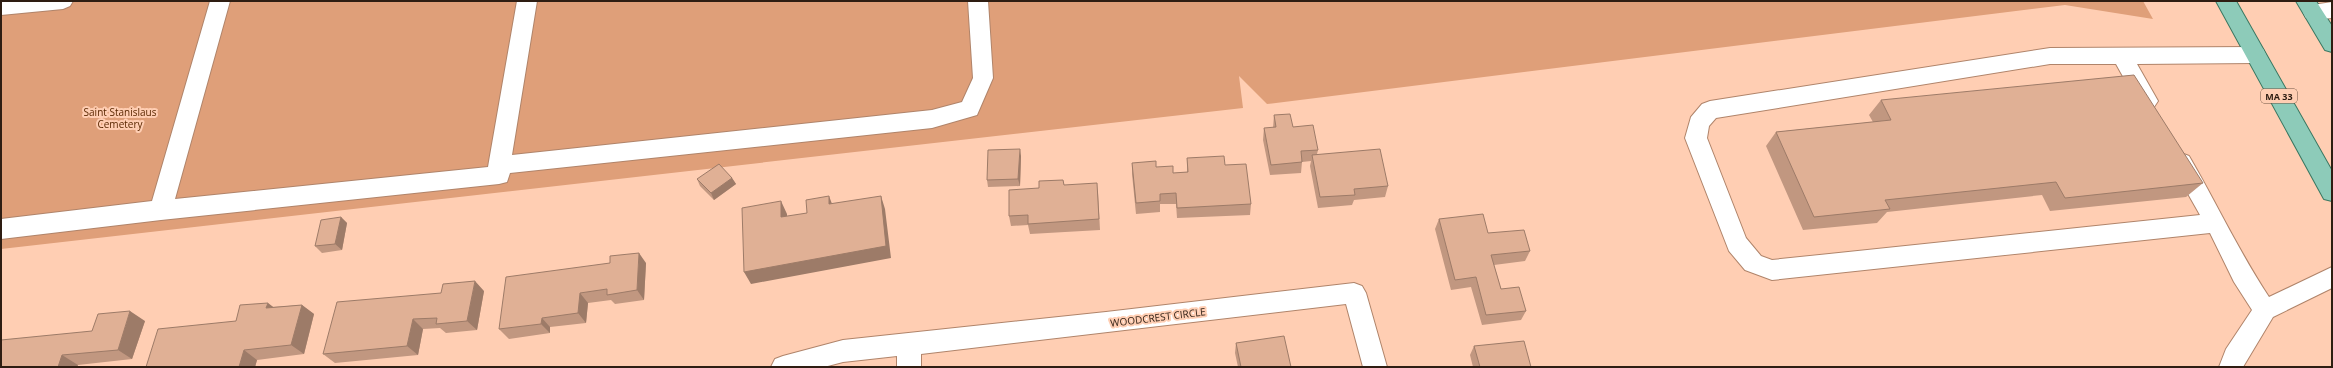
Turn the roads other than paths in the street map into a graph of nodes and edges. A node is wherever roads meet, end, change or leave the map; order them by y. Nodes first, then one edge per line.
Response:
1 (63, 1) edge
2 (220, 1) edge
3 (527, 1) edge
4 (978, 1) edge
5 (2226, 1) edge
6 (1, 7) edge
7 (2317, 8) edge
8 (2332, 44) edge
9 (2256, 55) junction
10 (2122, 56) junction
11 (2157, 119) edge
12 (2173, 147) edge
13 (499, 165) junction
14 (2332, 192) edge
15 (161, 210) junction
16 (2216, 223) junction
17 (1, 229) edge
18 (2332, 277) edge
19 (2265, 310) junction
20 (909, 356) edge
21 (783, 367) edge
22 (1375, 367) edge
23 (2231, 367) edge

1 - 6 street
2 - 15 street
3 - 13 street
4 - 13 street
5 - 9 main road, MA 33
7 - 8 main road
9 - 10 street
9 - 14 main road, MA 33
10 - 11 street
10 - 16 street
12 - 16 street
13 - 15 street
15 - 17 street
16 - 19 street
18 - 19 street
19 - 23 street
20 - 21 street
20 - 22 street, WOODCREST CIRCLE

